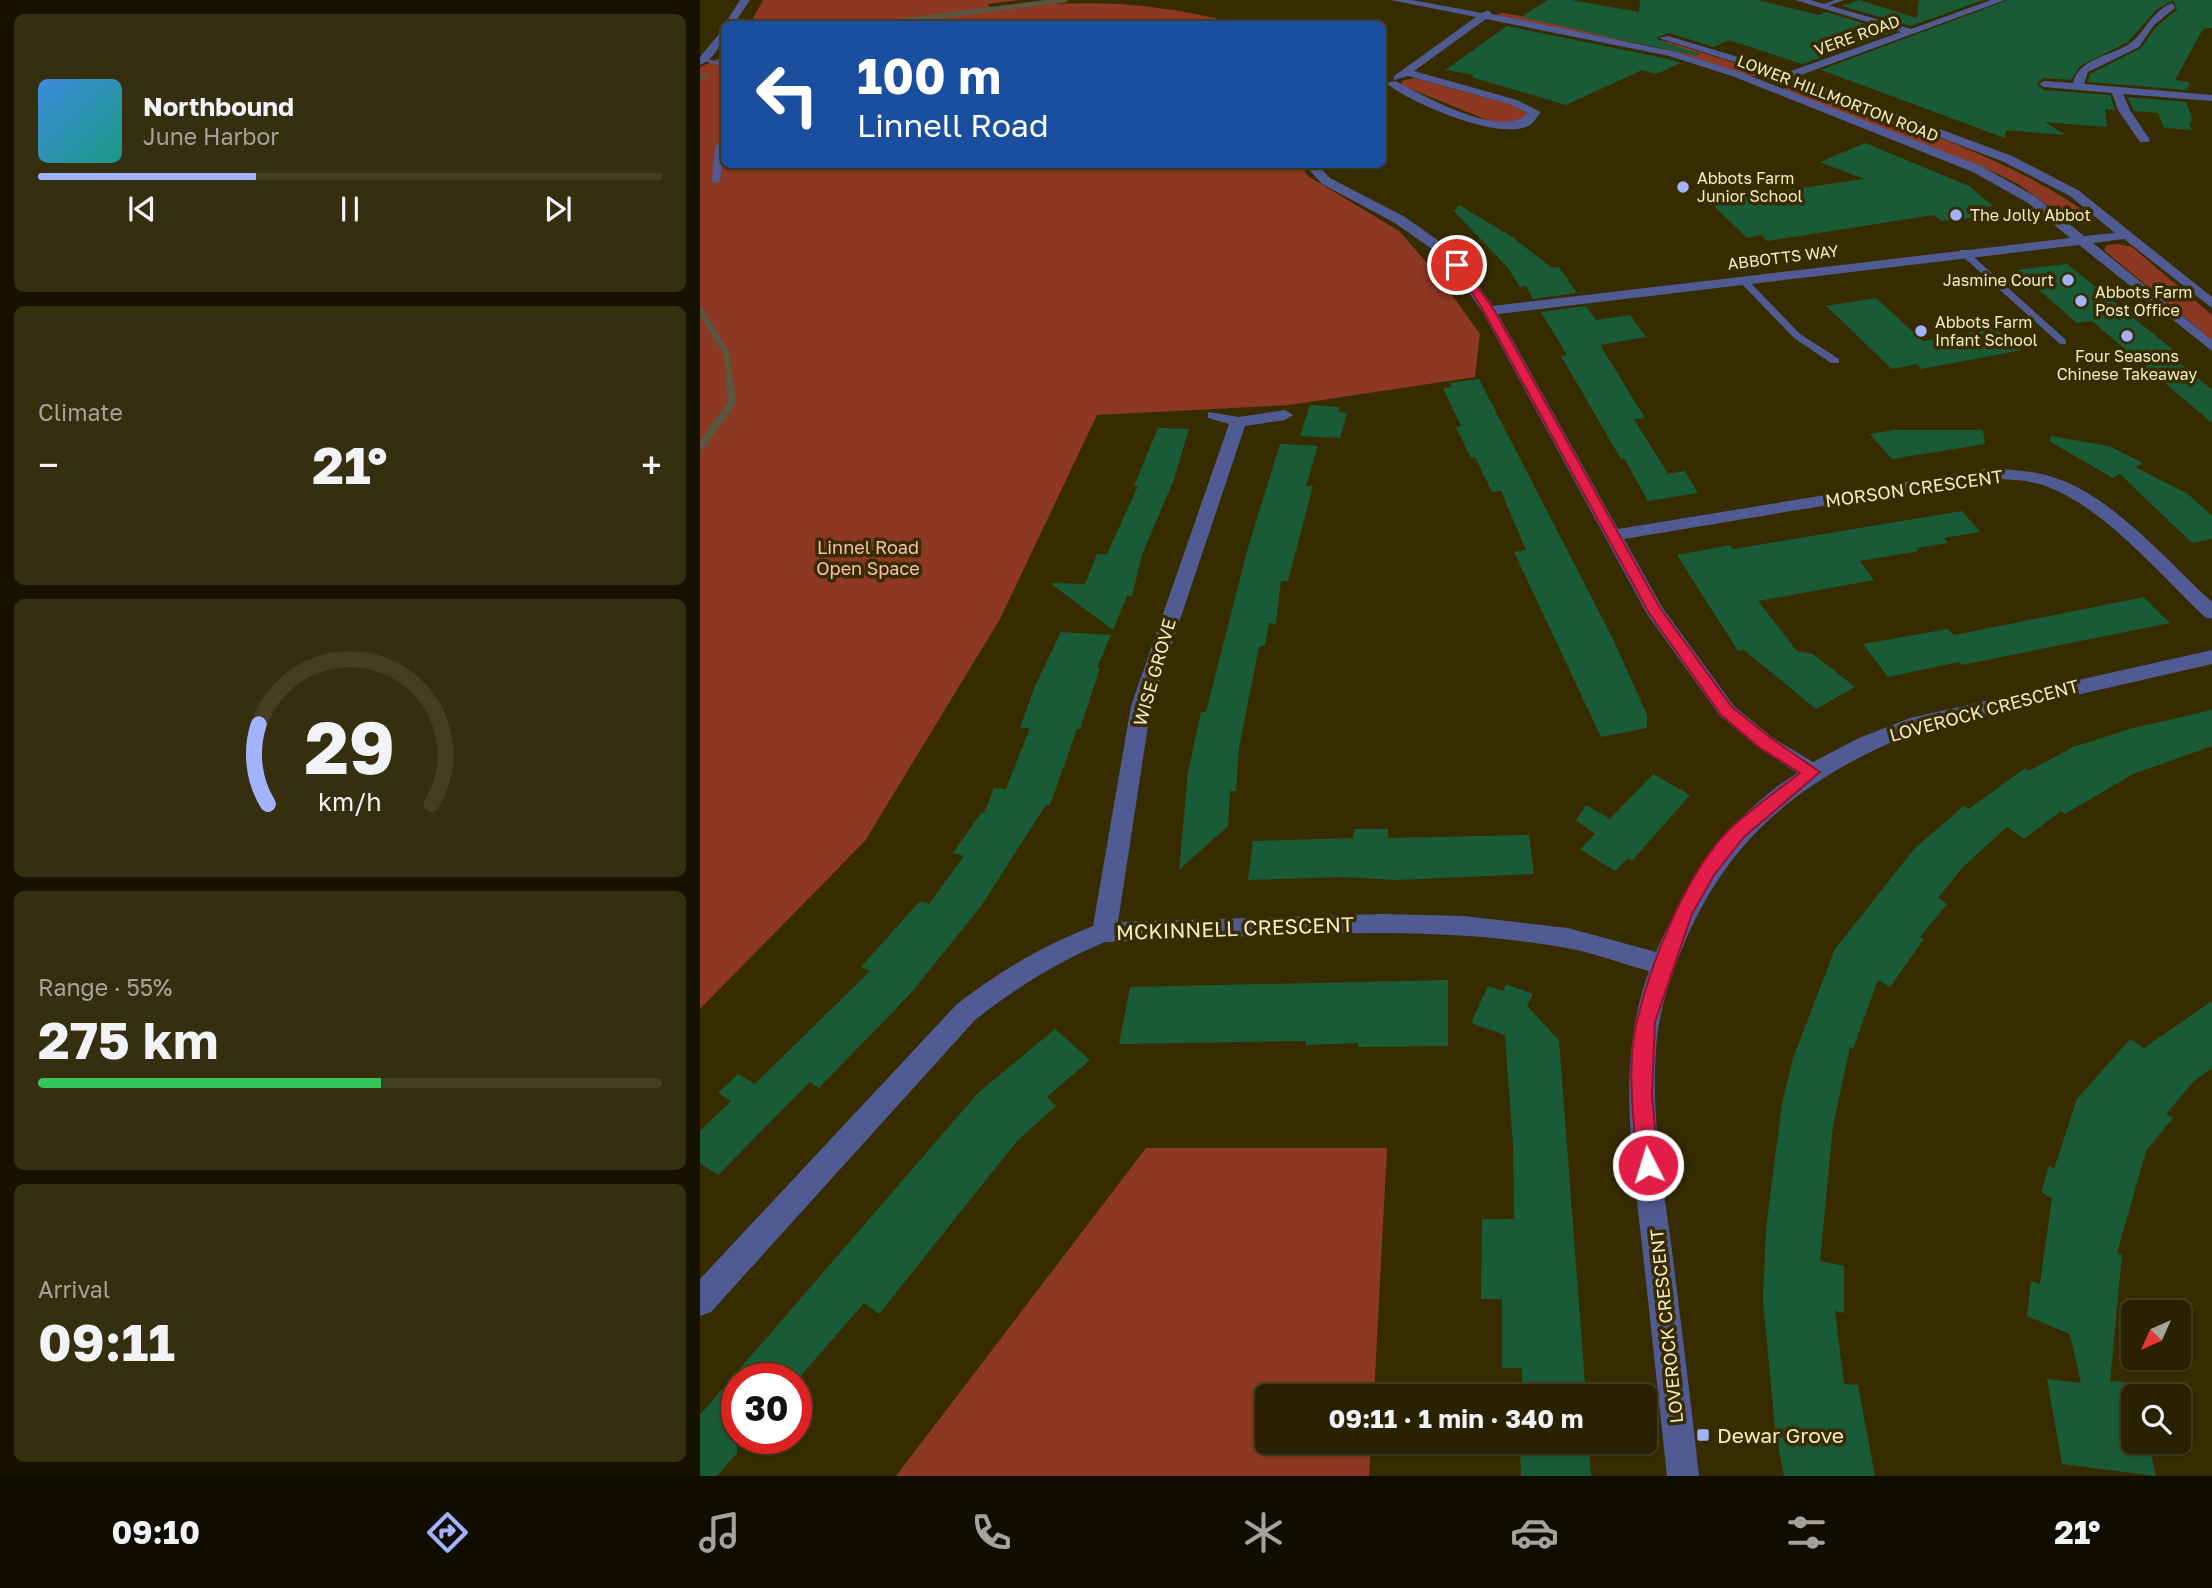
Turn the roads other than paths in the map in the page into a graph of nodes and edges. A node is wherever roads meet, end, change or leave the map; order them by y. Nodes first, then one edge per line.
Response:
1 (745, 0) edge
2 (1396, 0) edge
3 (1441, 0) edge
4 (1800, 0) edge
5 (1841, 0) edge
6 (2000, 0) edge
7 (2149, 5) dead end
8 (1822, 6) junction
9 (1495, 8) junction
10 (1484, 16) junction
11 (731, 21) edge
12 (1629, 31) dead end
13 (1912, 32) junction
14 (721, 35) edge
15 (1654, 36) dead end
16 (702, 60) edge
17 (721, 64) edge
18 (1406, 72) junction
19 (1789, 76) junction
20 (2044, 84) dead end
21 (1764, 85) junction
22 (1387, 86) edge
23 (2078, 86) junction
24 (2117, 91) junction
25 (2212, 99) edge
26 (2144, 140) dead end
27 (721, 146) edge
28 (1314, 168) edge
29 (716, 181) dead end
30 (2128, 235) junction
31 (2083, 240) junction
32 (1957, 253) junction
33 (1742, 279) junction
34 (2212, 304) edge
35 (1489, 310) junction
36 (2063, 342) dead end
37 (2212, 347) edge
38 (1835, 361) dead end
39 (1214, 415) dead end
40 (1285, 415) dead end
41 (1238, 422) junction
42 (1612, 535) junction
43 (2212, 613) edge
44 (2212, 657) edge
45 (1812, 772) junction
46 (1104, 932) junction
47 (1664, 965) junction
48 (700, 1301) edge
49 (1683, 1476) edge

1 - 11 street
2 - 10 street, LOWER HILLMORTON ROAD
3 - 9 street
4 - 8 street
5 - 8 lane
6 - 13 street, VERE ROAD
7 - 23 street
8 - 13 street
9 - 10 street
9 - 12 street
10 - 18 street
10 - 21 street, LOWER HILLMORTON ROAD
13 - 19 street, VERE ROAD
14 - 16 street
15 - 19 street, LOWER HILLMORTON ROAD
16 - 17 lane
18 - 22 street
18 - 22 street
19 - 21 street, VERE ROAD
19 - 30 street, LOWER HILLMORTON ROAD
20 - 23 street
21 - 31 street, LOWER HILLMORTON ROAD
23 - 24 street
24 - 25 street
24 - 26 street
27 - 29 lane
28 - 35 street
30 - 31 street, ABBOTTS WAY
30 - 34 street, LOWER HILLMORTON ROAD
31 - 32 street, ABBOTTS WAY
31 - 37 street, LOWER HILLMORTON ROAD
32 - 33 street, ABBOTTS WAY
32 - 36 lane
33 - 35 street, ABBOTTS WAY
33 - 38 lane
35 - 42 street
39 - 41 street
40 - 41 street
41 - 46 street, WISE GROVE
42 - 43 street, MORSON CRESCENT
42 - 45 street
44 - 45 street, LOVEROCK CRESCENT
45 - 47 street, LOVEROCK CRESCENT
46 - 47 street, MCKINNELL CRESCENT
46 - 48 street, MCKINNELL CRESCENT
47 - 49 street, LOVEROCK CRESCENT

